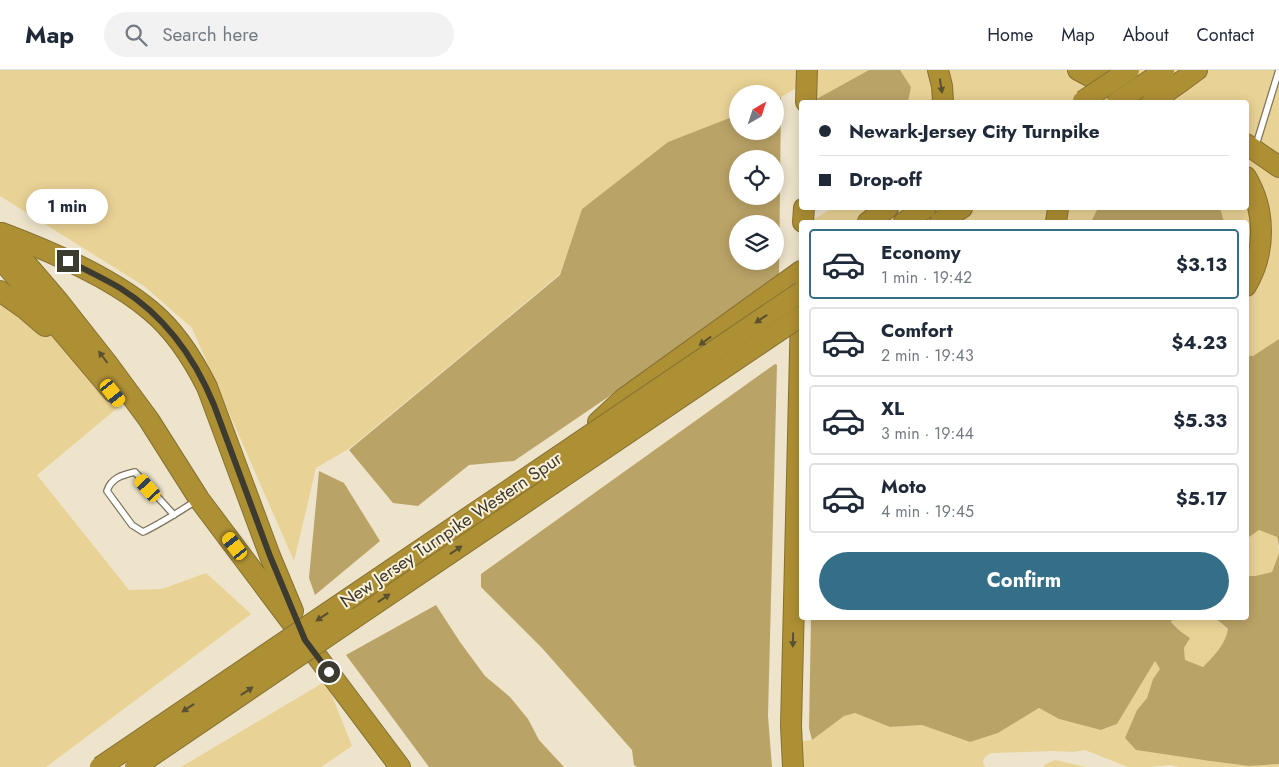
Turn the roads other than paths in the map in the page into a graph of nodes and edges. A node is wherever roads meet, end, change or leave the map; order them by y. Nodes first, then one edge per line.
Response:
1 (807, 70) edge
2 (938, 70) edge
3 (1078, 70) edge
4 (1104, 70) edge
5 (1128, 70) edge
6 (1164, 70) edge
7 (1279, 70) edge
8 (1189, 75) edge
9 (806, 100) edge
10 (943, 100) edge
11 (1085, 100) edge
12 (1120, 100) edge
13 (1152, 100) edge
14 (1152, 100) edge
15 (1155, 100) edge
16 (1251, 147) edge
17 (1279, 167) edge
18 (1249, 184) edge
19 (885, 210) edge
20 (923, 210) edge
21 (959, 210) edge
22 (871, 220) edge
23 (907, 220) edge
24 (943, 220) edge
25 (1249, 220) edge
26 (0, 233) edge
27 (1249, 248) edge
28 (0, 258) edge
29 (799, 272) edge
30 (1249, 279) edge
31 (0, 291) edge
32 (799, 293) edge
33 (799, 317) edge
34 (799, 332) edge
35 (799, 394) edge
36 (122, 404) junction
37 (569, 449) junction
38 (551, 485) junction
39 (199, 499) junction
40 (174, 515) junction
41 (305, 640) junction
42 (100, 767) edge
43 (135, 767) edge
44 (400, 767) edge
45 (793, 767) edge

1 - 9 highway
2 -> 10 highway
3 - 13 highway
4 - 14 highway
5 - 11 highway, bridge
6 - 12 highway, bridge
7 - 16 lane
8 - 15 highway, bridge
16 - 17 highway
18 - 30 highway
19 - 22 highway
20 - 23 highway
21 - 24 highway
25 - 27 highway
39 -> 26 highway
26 - 41 highway
28 - 36 highway
29 -> 37 highway, bridge
31 - 36 highway
32 -> 37 highway, New Jersey Turnpike Western Spur, bridge
33 - 38 highway, New Jersey Turnpike Western Spur, bridge
34 - 38 highway, bridge
35 -> 45 highway
36 - 39 highway
37 -> 42 highway, New Jersey Turnpike Western Spur, bridge
43 -> 38 highway, New Jersey Turnpike Western Spur, bridge
39 - 40 lane
39 - 41 highway
40 - 40 lane
41 - 44 highway

